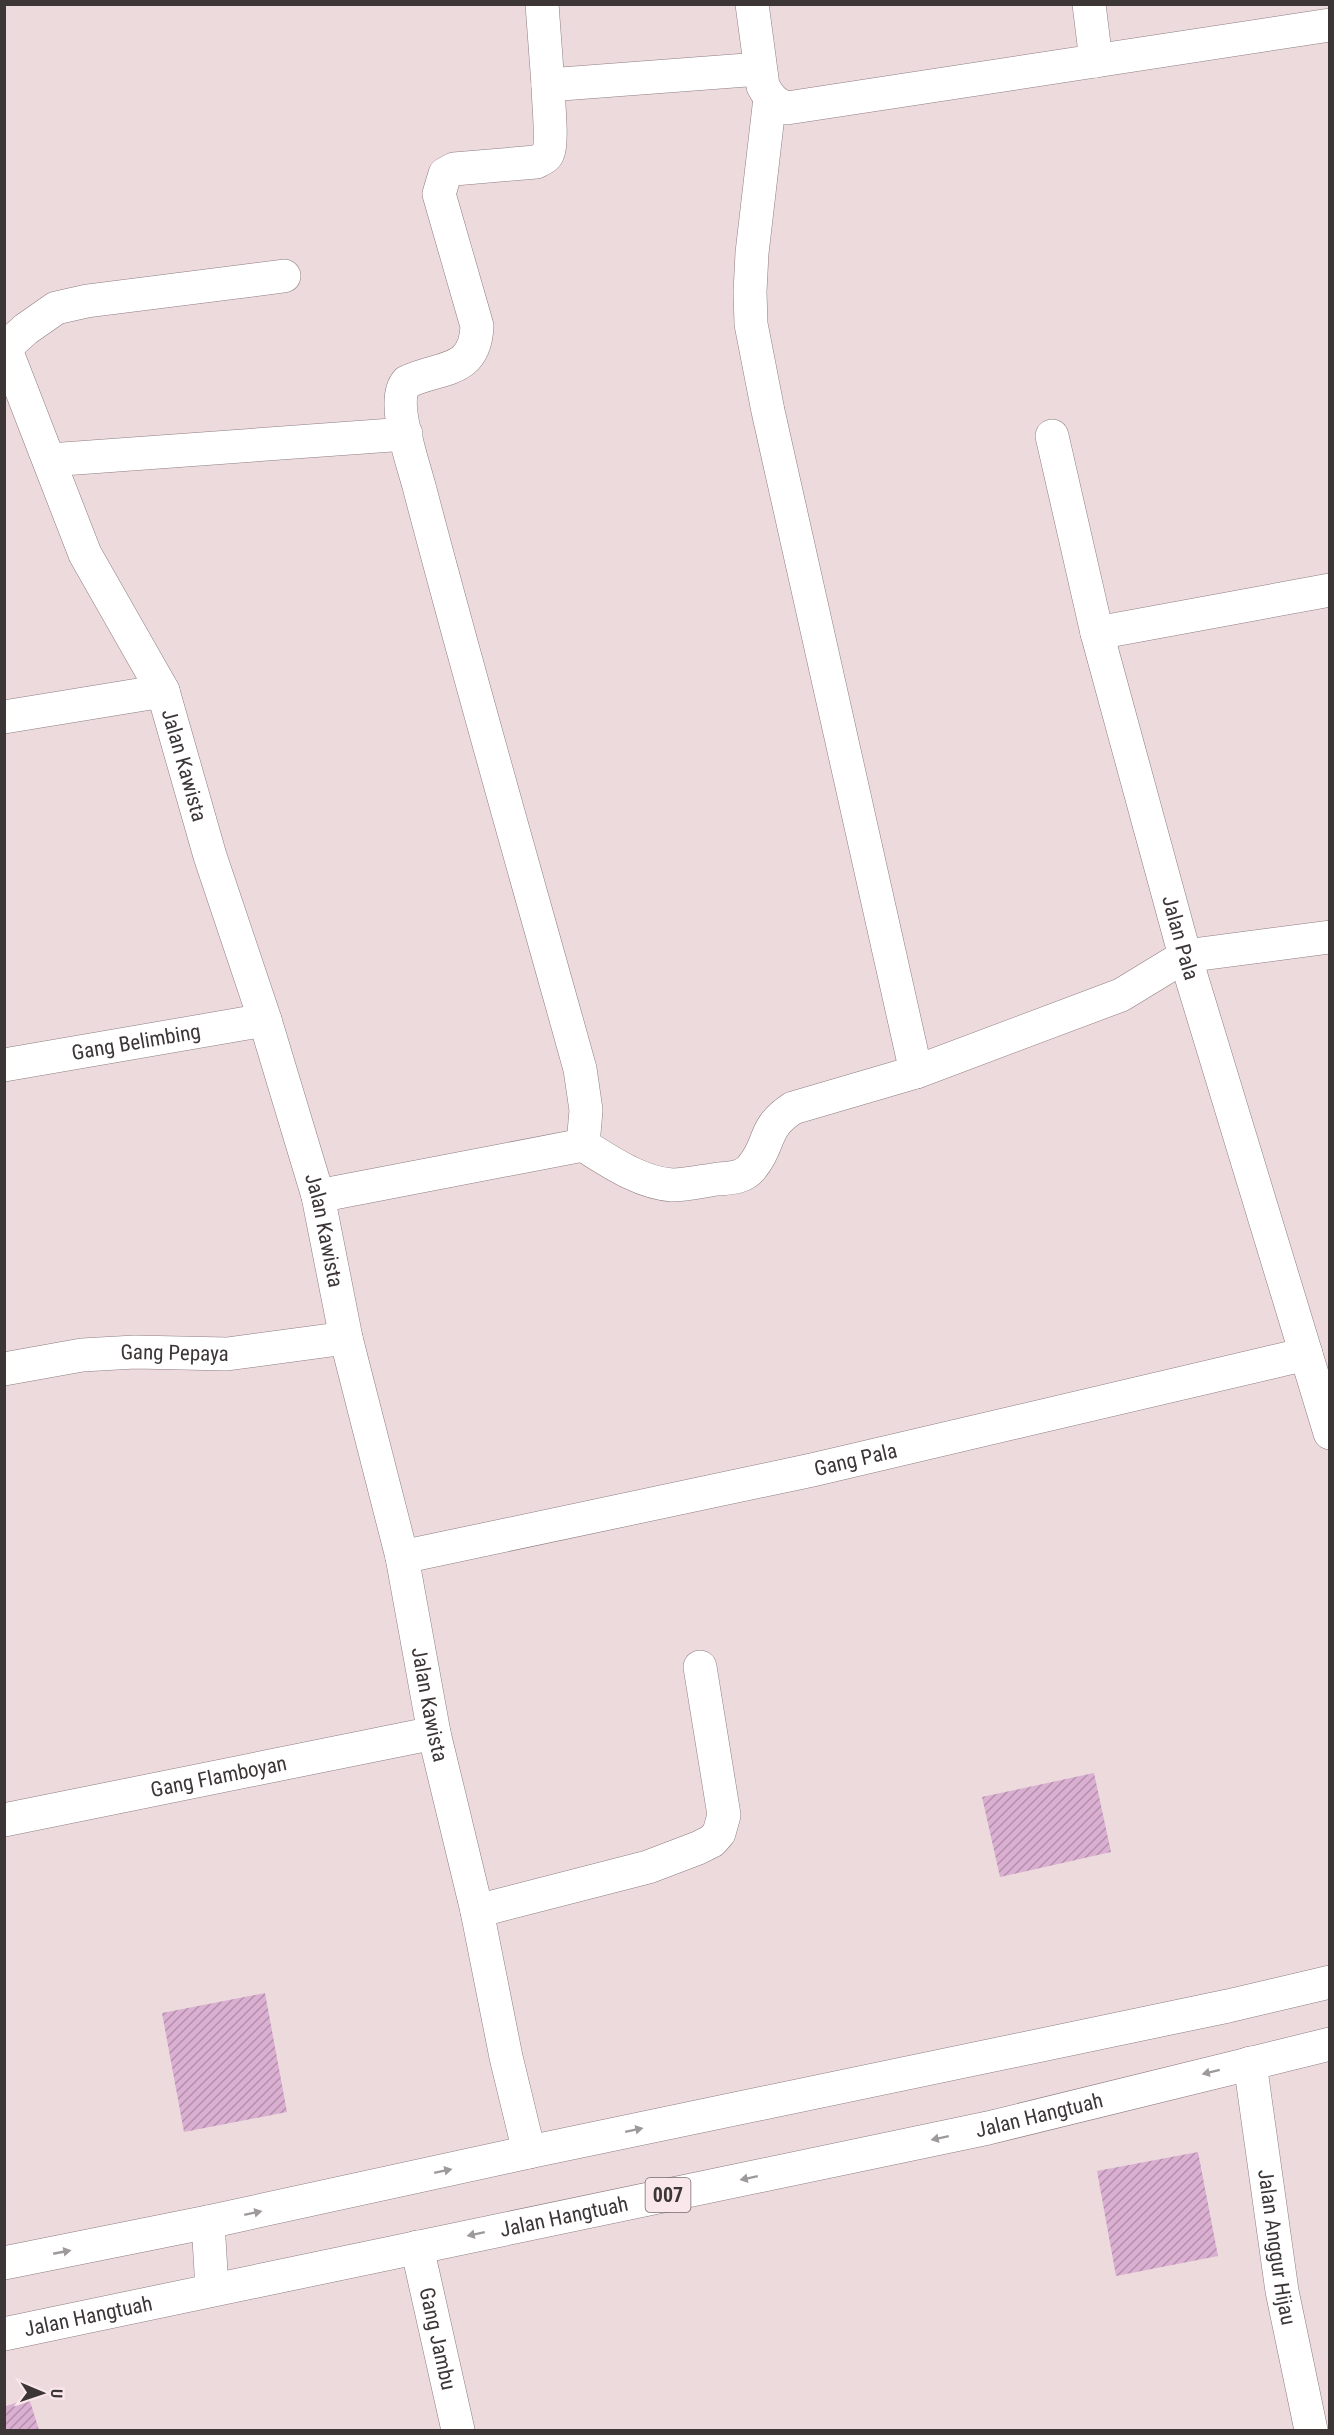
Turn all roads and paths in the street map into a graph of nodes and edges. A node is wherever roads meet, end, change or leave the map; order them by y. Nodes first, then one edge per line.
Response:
1 (542, 4) edge
2 (752, 4) edge
3 (1089, 4) edge
4 (1329, 26) edge
5 (1096, 61) junction
6 (765, 84) junction
7 (548, 85) junction
8 (284, 276) dead end
9 (5, 347) edge
10 (14, 398) edge
11 (406, 434) junction
12 (1052, 436) dead end
13 (49, 460) junction
14 (1329, 590) edge
15 (1097, 633) junction
16 (163, 691) junction
17 (4, 717) edge
18 (1329, 937) edge
19 (1185, 956) junction
20 (265, 1020) junction
21 (4, 1065) edge
22 (916, 1072) junction
23 (583, 1145) junction
24 (318, 1196) junction
25 (346, 1338) junction
26 (1306, 1354) junction
27 (4, 1369) edge
28 (1329, 1433) edge
29 (402, 1557) junction
30 (700, 1667) dead end
31 (434, 1733) junction
32 (4, 1820) edge
33 (477, 1911) junction
34 (1329, 1982) edge
35 (1329, 2044) edge
36 (1250, 2062) junction
37 (529, 2152) junction
38 (208, 2222) junction
39 (417, 2247) junction
40 (4, 2263) edge
41 (212, 2289) junction
42 (4, 2334) edge
43 (458, 2430) edge
44 (1311, 2430) edge

1 - 7 main road
2 - 6 main road
3 - 5 main road
4 - 5 main road
5 - 6 main road
6 - 7 main road
6 - 22 main road
7 - 11 main road
8 - 9 main road
9 - 10 main road, Jalan Kawista
10 - 13 main road, Jalan Kawista
11 - 13 main road
11 - 23 main road
12 - 15 main road, Jalan Pala
13 - 16 main road, Jalan Kawista
14 - 15 main road
15 - 19 main road, Jalan Pala
16 - 17 main road
16 - 20 main road, Jalan Kawista
18 - 19 main road
19 - 22 main road
19 - 26 main road, Jalan Pala
20 - 21 main road, Gang Belimbing
20 - 24 main road, Jalan Kawista
22 - 23 main road
23 - 24 main road
24 - 25 main road, Jalan Kawista
25 - 27 main road, Gang Pepaya
25 - 29 main road, Jalan Kawista
26 - 28 main road, Jalan Pala
26 - 29 main road, Gang Pala
29 - 31 main road, Jalan Kawista
30 - 33 main road
31 - 32 main road, Gang Flamboyan
31 - 33 main road, Jalan Kawista
33 - 37 main road, Jalan Kawista
37 -> 34 main road
35 - 36 main road, Jalan Hangtuah / 007
36 -> 39 main road, Jalan Hangtuah / 007
36 - 44 main road, Jalan Anggur Hijau
38 -> 37 main road
40 -> 38 main road
38 - 41 main road
39 - 41 main road, Jalan Hangtuah / 007
39 - 43 main road, Gang Jambu
41 - 42 main road, Jalan Hangtuah / 007

